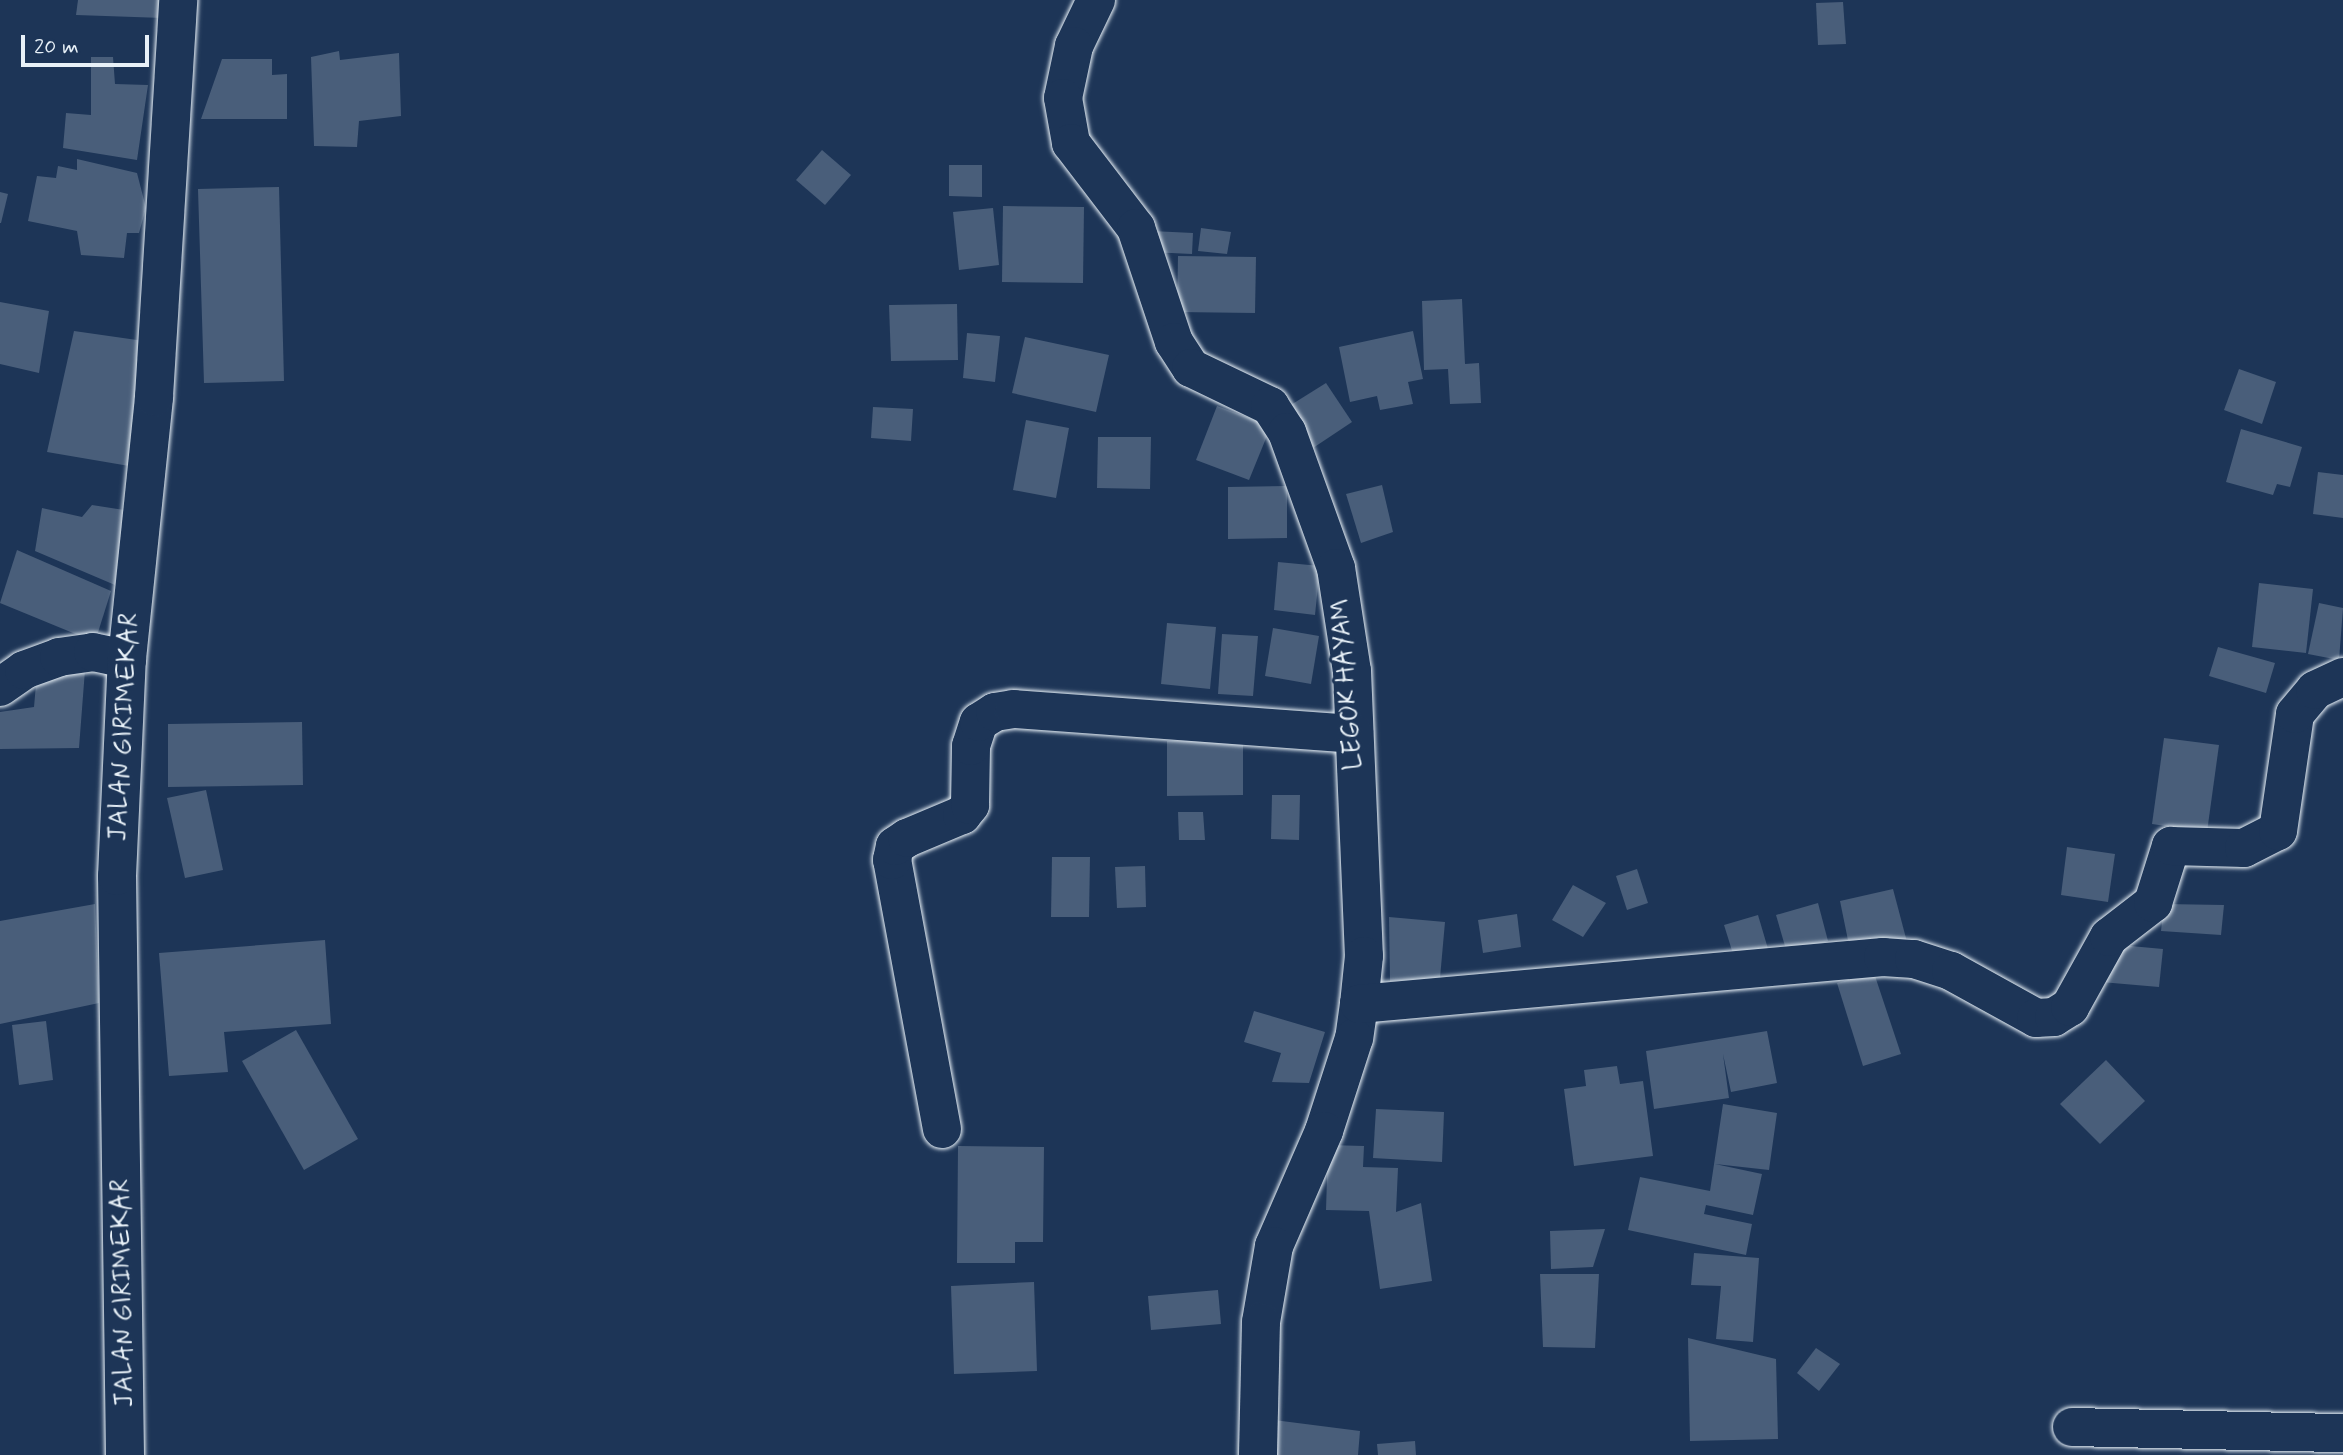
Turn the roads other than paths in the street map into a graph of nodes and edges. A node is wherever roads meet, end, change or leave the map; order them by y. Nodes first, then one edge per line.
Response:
1 (178, 0) edge
2 (1096, 0) edge
3 (127, 659) junction
4 (2343, 677) edge
5 (0, 687) edge
6 (1354, 734) junction
7 (1359, 1004) junction
8 (942, 1129) dead end
9 (2072, 1427) dead end
10 (2343, 1433) edge
11 (125, 1455) edge
12 (1258, 1455) edge

1 - 3 street, JALAN GIRIMEKAR
2 - 6 street, LEGOK HAYAM
3 - 5 street
3 - 11 street, JALAN GIRIMEKAR
4 - 7 street
6 - 7 street, LEGOK HAYAM
6 - 8 street
7 - 12 street, LEGOK HAYAM
9 - 10 street

